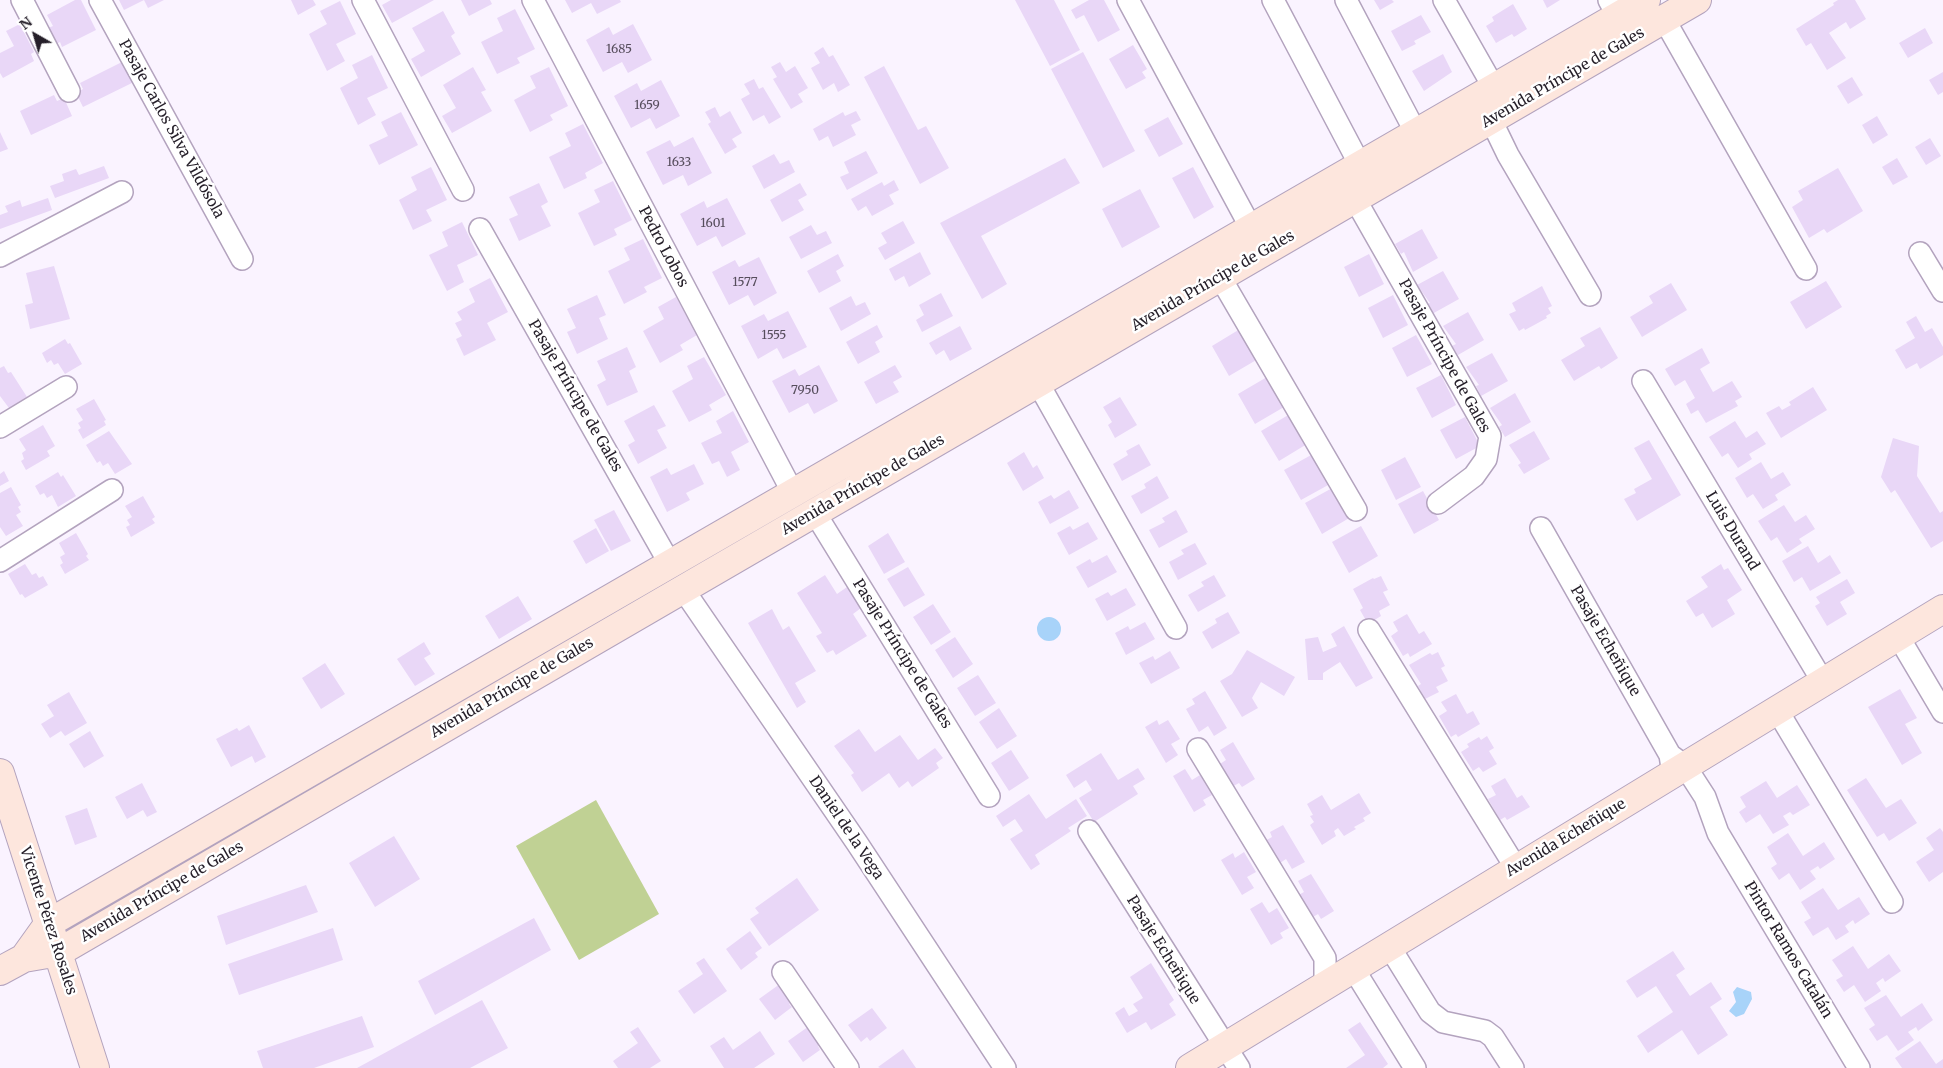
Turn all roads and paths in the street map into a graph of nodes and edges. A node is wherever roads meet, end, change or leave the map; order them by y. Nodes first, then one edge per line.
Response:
1 (22, 0) edge
2 (100, 0) edge
3 (364, 0) edge
4 (533, 0) edge
5 (1128, 0) edge
6 (1273, 0) edge
7 (1346, 0) edge
8 (1444, 0) edge
9 (1697, 0) edge
10 (1636, 6) edge
11 (1494, 88) junction
12 (69, 91) dead end
13 (1491, 120) junction
14 (1416, 133) junction
15 (1360, 165) junction
16 (463, 190) dead end
17 (122, 192) dead end
18 (1355, 199) junction
19 (1251, 228) junction
20 (480, 229) dead end
21 (1920, 253) dead end
22 (0, 256) edge
23 (242, 259) dead end
24 (1806, 269) dead end
25 (1220, 277) junction
26 (1943, 291) edge
27 (1590, 295) dead end
28 (1643, 380) dead end
29 (1038, 383) junction
30 (66, 386) dead end
31 (0, 427) edge
32 (112, 490) dead end
33 (793, 493) junction
34 (1438, 503) dead end
35 (1356, 510) dead end
36 (815, 513) junction
37 (1541, 528) dead end
38 (0, 561) edge
39 (670, 564) junction
40 (683, 590) junction
41 (1943, 609) edge
42 (1176, 628) dead end
43 (1368, 630) dead end
44 (1898, 636) junction
45 (1823, 682) junction
46 (1777, 710) junction
47 (1943, 712) edge
48 (1198, 749) dead end
49 (1676, 764) junction
50 (0, 773) edge
51 (989, 796) dead end
52 (1089, 831) dead end
53 (1516, 868) junction
54 (1892, 902) dead end
55 (50, 923) junction
56 (1389, 946) junction
57 (59, 952) junction
58 (24, 958) junction
59 (0, 971) edge
60 (1337, 971) junction
61 (783, 972) dead end
62 (1232, 1057) edge
63 (95, 1068) edge
64 (848, 1068) edge
65 (1005, 1068) edge
66 (1190, 1068) edge
67 (1415, 1068) edge
68 (1513, 1068) edge
69 (1859, 1068) edge

1 - 12 street
2 - 23 street, Pasaje Carlos Silva Vildósola
3 - 16 street
4 - 33 street, Pedro Lobos
5 - 19 street
6 - 15 street
7 - 14 street
8 - 11 street
9 - 10 main road, Avenida Príncipe de Gales
10 - 11 main road, Avenida Príncipe de Gales
10 - 13 main road, Avenida Príncipe de Gales
10 - 24 street
11 - 14 main road, Avenida Príncipe de Gales
13 - 18 main road, Avenida Príncipe de Gales
13 - 27 street
14 - 15 main road, Avenida Príncipe de Gales
15 - 19 main road, Avenida Príncipe de Gales
17 - 22 street
18 - 25 main road, Avenida Príncipe de Gales
18 - 34 street, Pasaje Príncipe de Gales
19 - 33 main road, Avenida Príncipe de Gales
20 - 39 street, Pasaje Príncipe de Gales
21 - 26 street
25 - 29 main road, Avenida Príncipe de Gales
25 - 35 street
28 - 45 street, Luis Durand
29 - 36 main road, Avenida Príncipe de Gales
29 - 42 street
30 - 31 street
32 - 38 street
33 - 39 main road, Avenida Príncipe de Gales
36 - 40 main road, Avenida Príncipe de Gales
36 - 51 street, Pasaje Príncipe de Gales
37 - 49 street, Pasaje Echeñique
39 - 55 main road, Avenida Príncipe de Gales
40 - 57 main road, Avenida Príncipe de Gales
40 - 65 street, Daniel de la Vega
41 - 44 main road, Avenida Echeñique
43 - 53 street
44 - 45 main road, Avenida Echeñique
44 - 47 street
45 - 46 main road, Avenida Echeñique
46 - 49 main road, Avenida Echeñique
46 - 54 street
48 - 60 street
49 - 53 main road, Avenida Echeñique
49 - 69 street, Pintor Ramos Catalán
50 - 55 main road, Vicente Pérez Rosales
52 - 62 street, Pasaje Echeñique
53 - 56 main road, Avenida Echeñique
55 - 57 main road, Vicente Pérez Rosales
55 - 58 main road, Avenida Príncipe de Gales
56 - 60 main road, Avenida Echeñique
56 - 68 street
57 - 58 main road, Avenida Príncipe de Gales
57 - 63 main road, Vicente Pérez Rosales
58 - 59 main road, Avenida Príncipe de Gales
60 - 62 main road, Avenida Echeñique
60 - 67 street
61 - 64 street
62 - 66 main road, Avenida Echeñique

